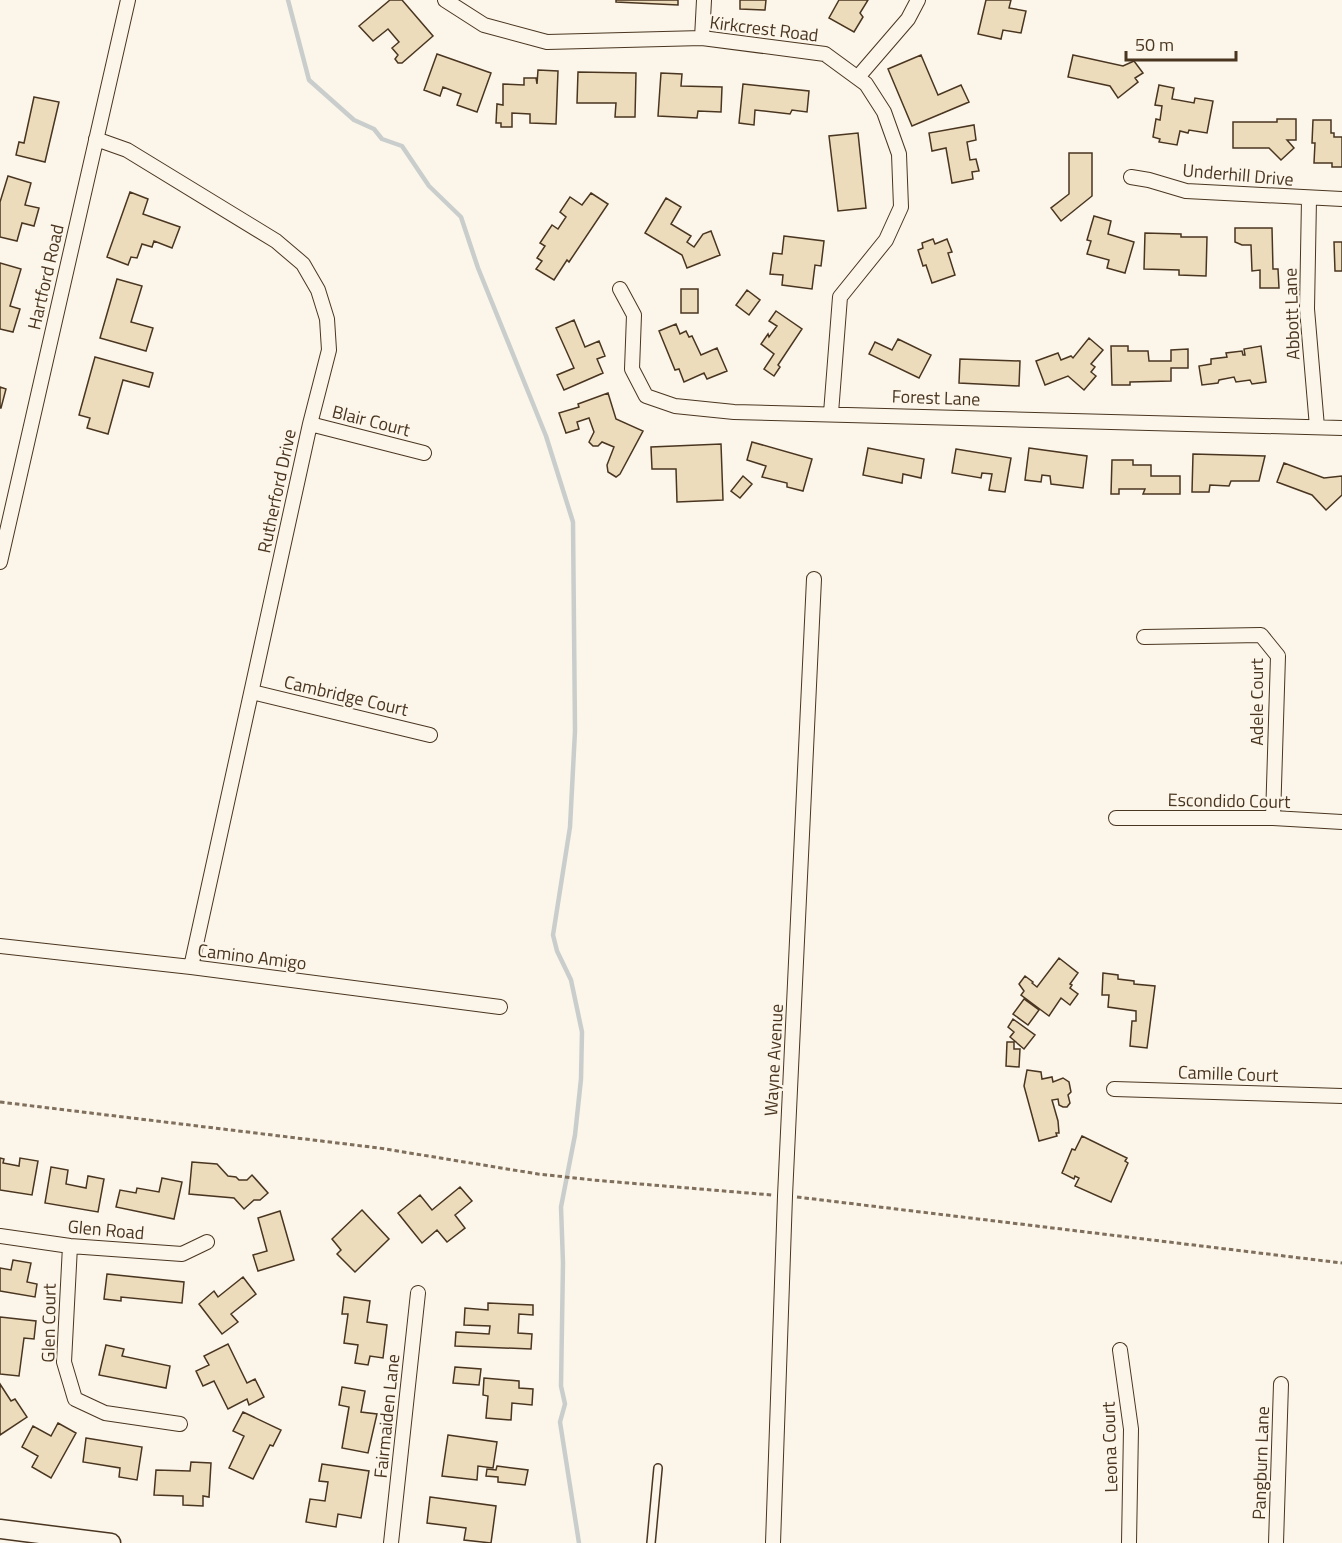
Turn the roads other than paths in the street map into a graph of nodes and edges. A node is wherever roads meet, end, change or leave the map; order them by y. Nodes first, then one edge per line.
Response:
1 (128, 0) edge
2 (446, 0) edge
3 (704, 0) edge
4 (918, 0) edge
5 (702, 38) junction
6 (858, 77) junction
7 (96, 140) junction
8 (1131, 177) dead end
9 (1309, 199) junction
10 (1342, 199) edge
11 (620, 289) dead end
12 (831, 413) junction
13 (310, 424) junction
14 (1317, 427) junction
15 (1342, 428) edge
16 (424, 453) dead end
17 (0, 562) edge
18 (814, 579) dead end
19 (1144, 637) dead end
20 (252, 692) junction
21 (430, 735) dead end
22 (1116, 818) dead end
23 (1272, 819) junction
24 (1342, 822) edge
25 (0, 946) edge
26 (191, 967) junction
27 (500, 1007) dead end
28 (1114, 1089) dead end
29 (1342, 1096) edge
30 (0, 1236) edge
31 (207, 1242) dead end
32 (70, 1246) junction
33 (418, 1293) dead end
34 (1120, 1350) dead end
35 (1281, 1384) dead end
36 (180, 1424) dead end
37 (658, 1468) dead end
38 (0, 1530) edge
39 (111, 1543) edge
40 (391, 1543) edge
41 (651, 1543) edge
42 (773, 1543) edge
43 (1128, 1543) edge
44 (1276, 1543) edge

1 - 7 street, Hartford Road
2 - 5 street, Kirkcrest Road
3 - 5 street
4 - 6 street
5 - 6 street, Kirkcrest Road
6 - 12 street, Kirkcrest Road
7 - 13 street, Rutherford Drive
7 - 17 street, Hartford Road
8 - 9 street, Underhill Drive
9 - 10 street, Underhill Drive
9 - 14 street, Abbott Lane
11 - 12 street, Forest Lane
12 - 14 street, Forest Lane
13 - 16 street, Blair Court
13 - 20 street, Rutherford Drive
14 - 15 street, Forest Lane
18 - 42 street, Wayne Avenue
19 - 23 street, Adele Court
20 - 21 street, Cambridge Court
20 - 26 street, Rutherford Drive
22 - 23 street, Escondido Court
23 - 24 street, Escondido Court
25 - 26 street, Camino Amigo
26 - 27 street, Camino Amigo
28 - 29 street, Camille Court
30 - 32 street, Glen Road
31 - 32 street, Glen Road
32 - 36 street, Glen Court
33 - 40 street, Fairmaiden Lane
34 - 43 street, Leona Court
35 - 44 street, Pangburn Lane
37 - 41 lane
38 - 39 main road

